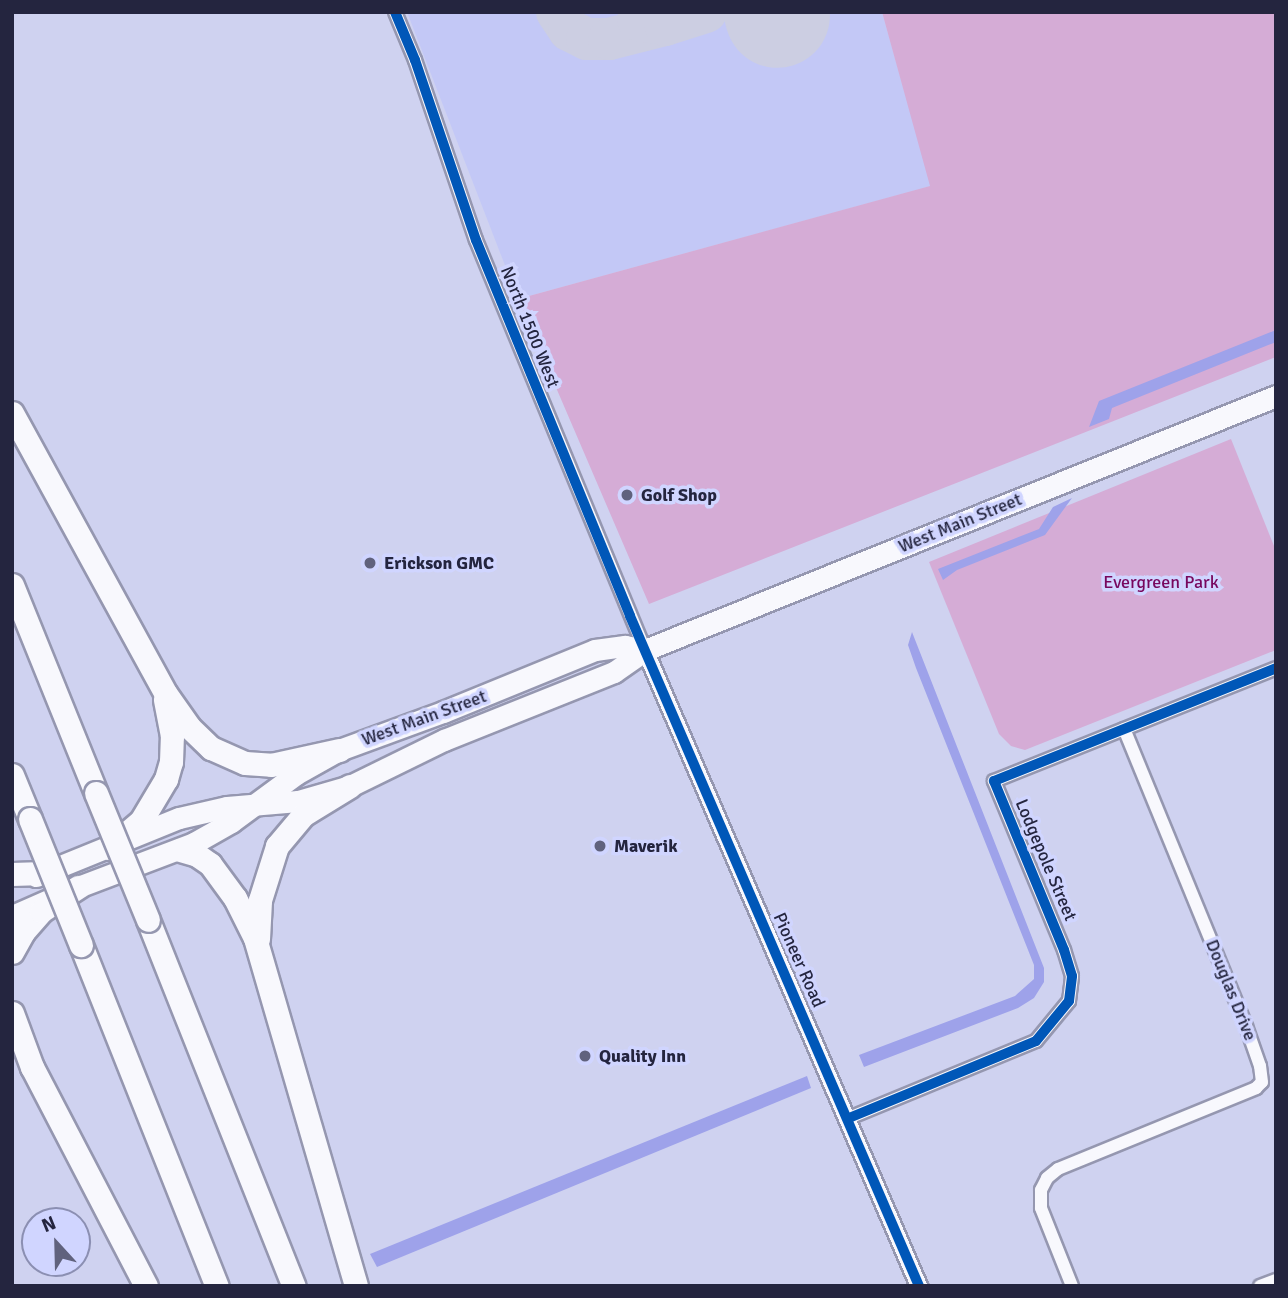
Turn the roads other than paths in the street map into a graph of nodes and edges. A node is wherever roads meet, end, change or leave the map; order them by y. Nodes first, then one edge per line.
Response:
1 (395, 12) edge
2 (1276, 396) edge
3 (12, 413) edge
4 (12, 585) edge
5 (645, 650) junction
6 (1276, 668) edge
7 (157, 677) junction
8 (1124, 729) junction
9 (338, 750) junction
10 (12, 775) edge
11 (350, 786) junction
12 (254, 805) junction
13 (108, 848) junction
14 (180, 850) junction
15 (43, 873) junction
16 (12, 874) edge
17 (12, 884) edge
18 (78, 887) junction
19 (12, 916) edge
20 (12, 952) edge
21 (261, 959) junction
22 (12, 1013) edge
23 (12, 1032) edge
24 (32, 1068) junction
25 (849, 1118) junction
26 (1276, 1280) edge
27 (146, 1286) edge
28 (217, 1286) edge
29 (294, 1286) edge
30 (356, 1286) edge
31 (919, 1286) edge
32 (1072, 1286) edge
33 (1260, 1286) edge

1 - 5 street, North 1500 West
2 - 5 main road, West Main Street
3 - 7 highway
4 - 29 highway, bridge
5 - 9 main road, West Main Street
5 - 11 main road, West Main Street
5 - 25 street, Pioneer Road
6 - 8 street, Lodgepole Street
7 - 9 highway
7 - 13 highway
8 - 25 street, Lodgepole Street
8 - 32 street, Douglas Drive
9 - 12 main road, West Main Street
10 - 28 highway, bridge
11 - 12 main road, West Main Street
11 - 21 highway
12 - 13 main road, West Main Street
12 - 14 main road, West Main Street
13 - 15 main road, West Main Street
14 - 18 main road, West Main Street
14 - 21 highway
15 - 16 highway
15 - 17 main road, West Main Street
18 - 19 main road, West Main Street
18 - 20 highway
21 - 30 highway
22 - 24 highway
23 - 24 highway
24 - 27 highway
25 - 31 street, Pioneer Road
26 - 33 street

